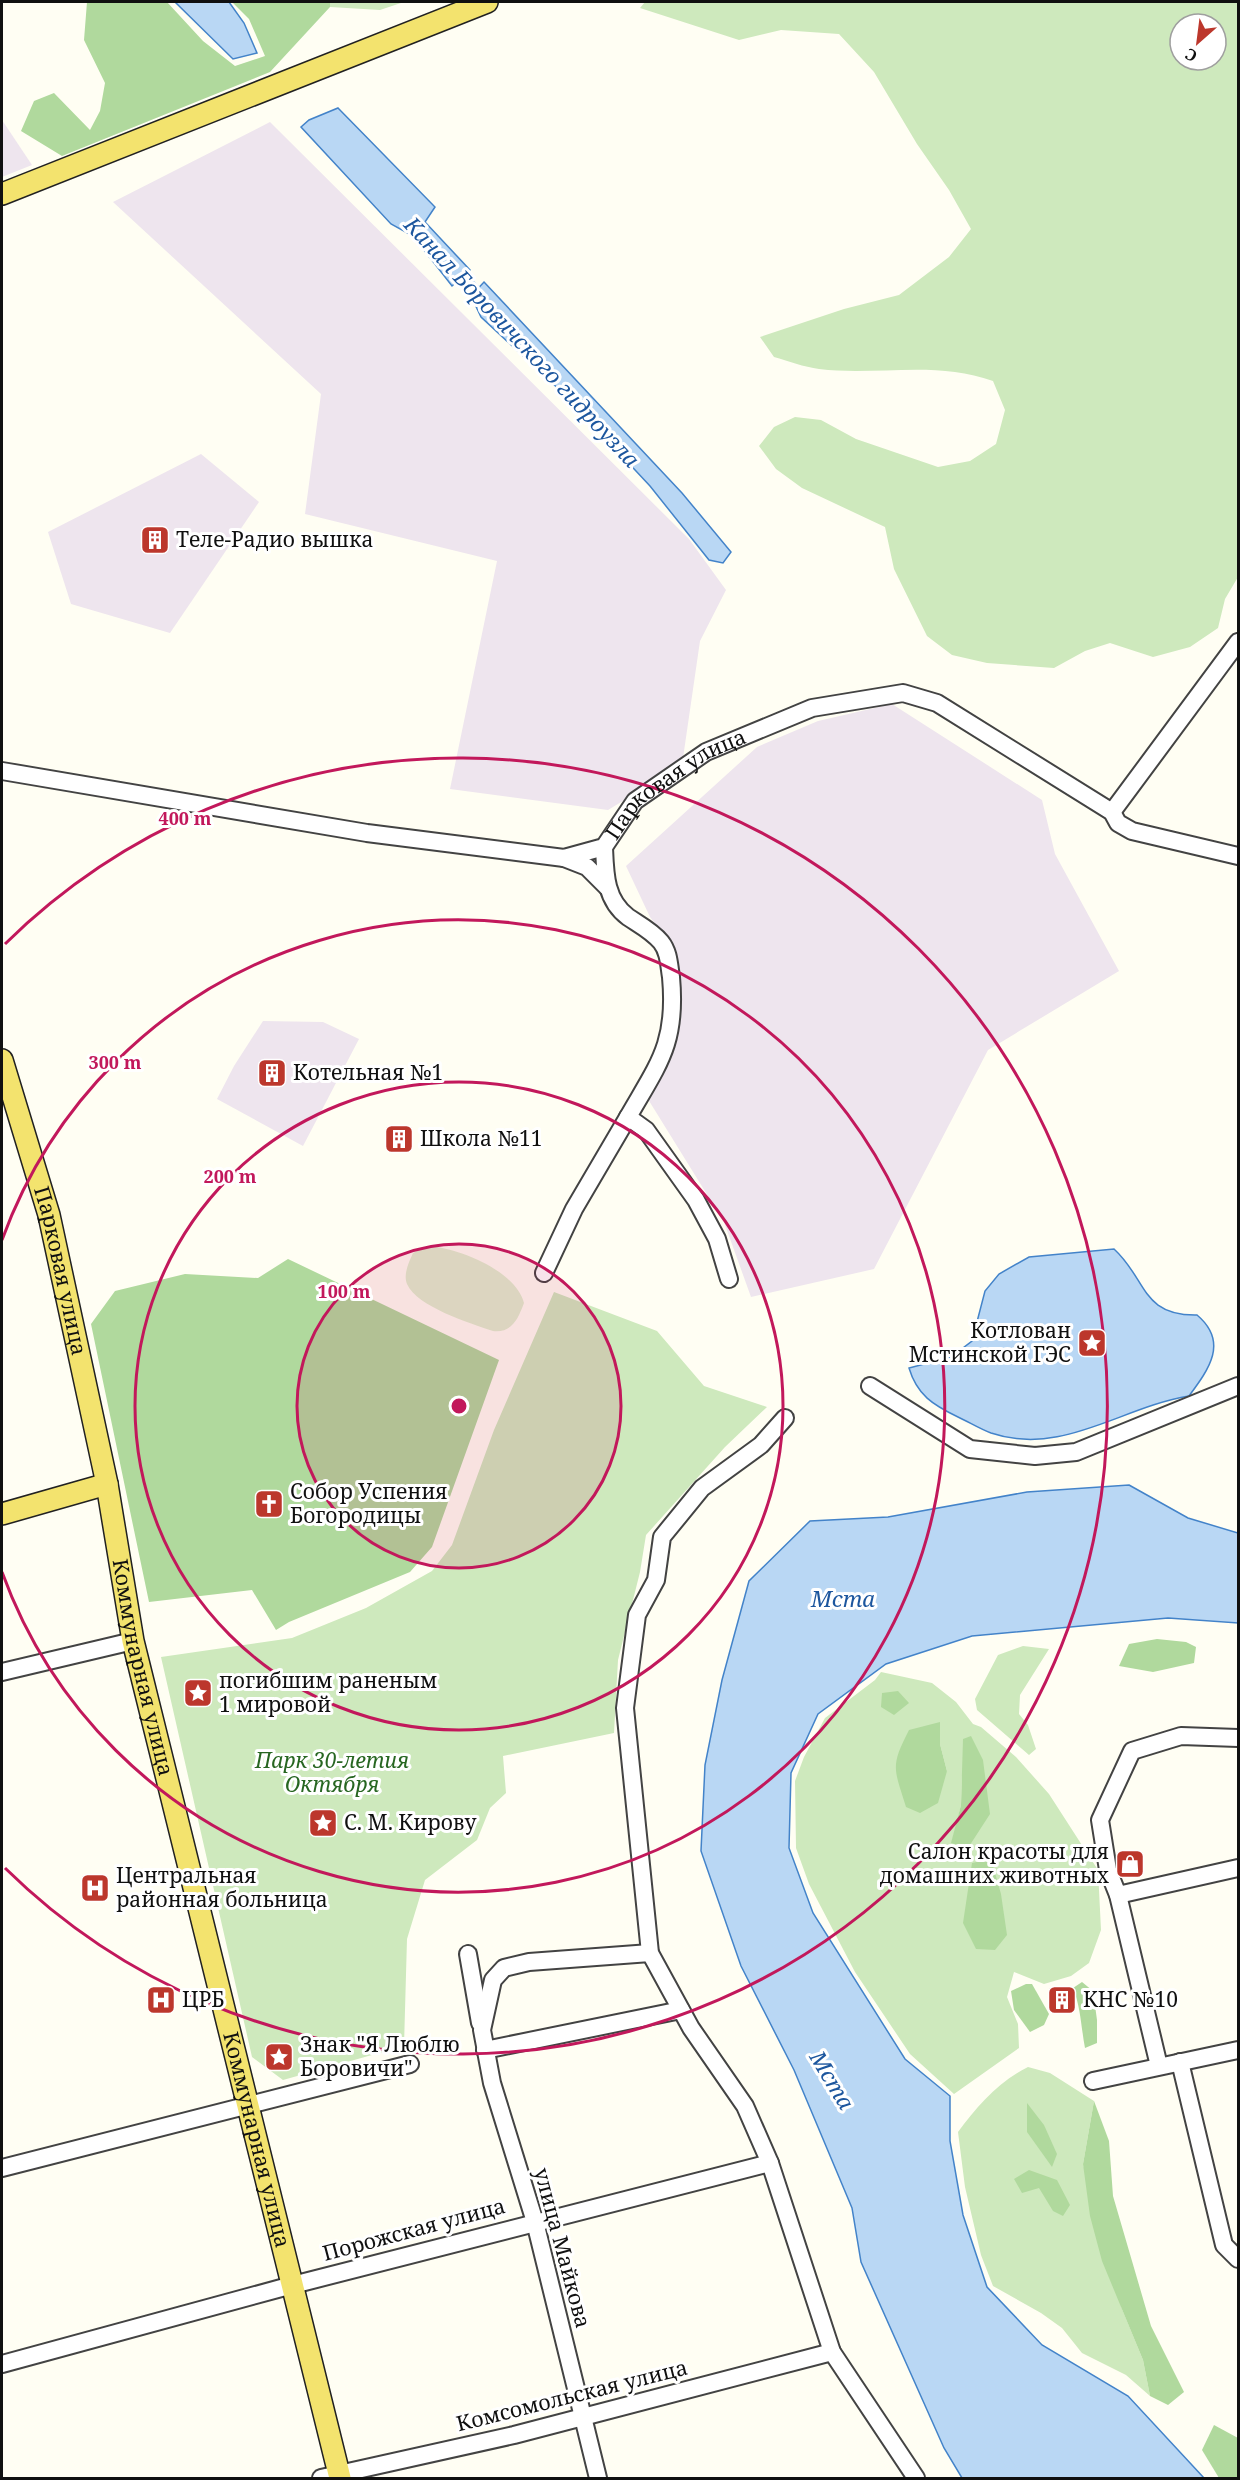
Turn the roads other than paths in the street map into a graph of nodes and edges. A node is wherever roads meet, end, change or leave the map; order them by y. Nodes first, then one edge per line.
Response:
1 (487, 2) edge
2 (2, 194) edge
3 (1239, 642) edge
4 (2, 771) edge
5 (1112, 812) junction
6 (604, 847) junction
7 (1239, 856) edge
8 (564, 858) junction
9 (610, 891) junction
10 (2, 1060) edge
11 (628, 1117) junction
12 (544, 1274) dead end
13 (729, 1279) dead end
14 (870, 1386) dead end
15 (1239, 1386) edge
16 (785, 1418) dead end
17 (107, 1484) junction
18 (2, 1514) edge
19 (133, 1641) junction
20 (2, 1672) edge
21 (1239, 1738) edge
22 (1239, 1868) edge
23 (1118, 1895) junction
24 (650, 1953) junction
25 (468, 1954) dead end
26 (681, 2010) junction
27 (482, 2030) junction
28 (485, 2050) junction
29 (1239, 2050) edge
30 (1180, 2062) junction
31 (410, 2064) dead end
32 (1159, 2066) junction
33 (1093, 2081) dead end
34 (247, 2106) junction
35 (770, 2163) junction
36 (2, 2168) edge
37 (535, 2222) junction
38 (1239, 2259) edge
39 (292, 2285) junction
40 (832, 2352) junction
41 (2, 2364) edge
42 (582, 2418) junction
43 (333, 2477) edge
44 (598, 2478) edge
45 (916, 2478) edge

1 - 2 main road
3 - 5 street
4 - 8 street, Парковая улица
5 - 6 street, Парковая улица
5 - 7 street, Парковая улица
6 - 8 street, Парковая улица
6 - 9 street
8 - 9 street
9 - 11 street
10 - 17 main road, Парковая улица
11 - 12 street
11 - 13 street
14 - 15 street
16 - 24 street
17 - 18 main road
17 - 19 main road, Коммунарная улица
19 - 20 street
19 - 34 main road, Коммунарная улица
21 - 23 street
22 - 23 street
23 - 32 street
24 - 26 street
24 - 27 street, улица Майкова
25 - 27 street, улица Майкова
26 - 28 street
26 - 35 street
27 - 28 street, улица Майкова
28 - 37 street, улица Майкова
29 - 30 street
30 - 32 street
30 - 38 street
31 - 34 street
32 - 33 street
34 - 36 street
34 - 39 main road, Коммунарная улица
35 - 37 street, Порожская улица
35 - 40 street
37 - 39 street, Порожская улица
37 - 42 street, улица Майкова
39 - 41 street, Порожская улица
39 - 43 main road, Коммунарная улица
40 - 42 street, Комсомольская улица
40 - 45 street
42 - 43 street, Комсомольская улица
42 - 44 street, улица Майкова

